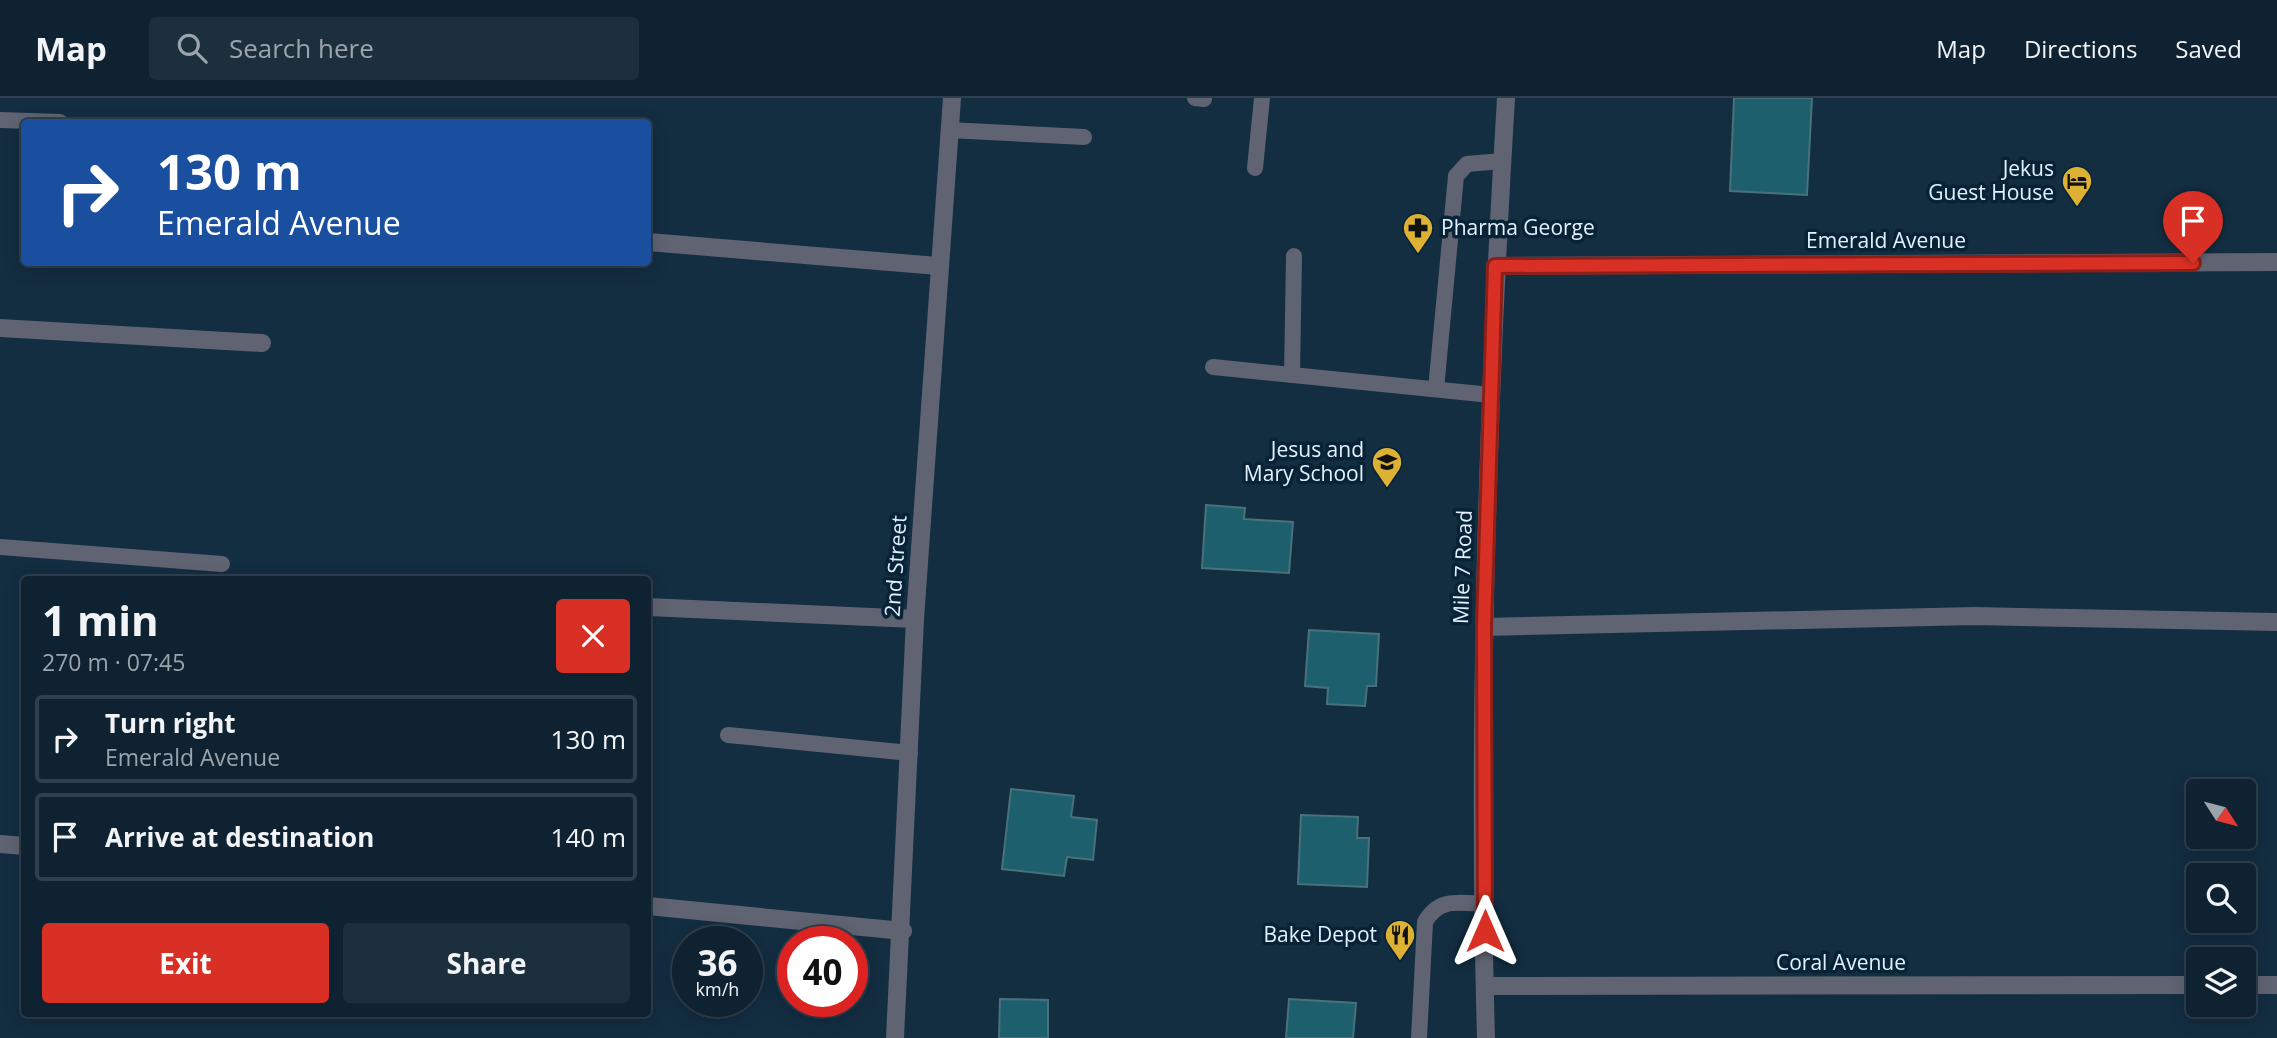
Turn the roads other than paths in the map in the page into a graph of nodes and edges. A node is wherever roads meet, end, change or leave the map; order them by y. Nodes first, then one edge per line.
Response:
1 (952, 98) edge
2 (1195, 98) edge
3 (1262, 98) edge
4 (1506, 98) edge
5 (1204, 99) edge
6 (0, 120) edge
7 (21, 121) edge
8 (949, 130) junction
9 (1084, 137) dead end
10 (1502, 161) junction
11 (1255, 168) dead end
12 (651, 242) edge
13 (1294, 256) dead end
14 (2277, 262) edge
15 (938, 266) junction
16 (1495, 266) junction
17 (0, 328) edge
18 (262, 343) dead end
19 (1213, 367) dead end
20 (1292, 375) junction
21 (1436, 389) junction
22 (1491, 395) junction
23 (0, 547) edge
24 (222, 564) dead end
25 (651, 607) edge
26 (915, 619) junction
27 (2277, 622) edge
28 (1484, 627) junction
29 (728, 735) dead end
30 (910, 752) junction
31 (0, 844) edge
32 (21, 846) edge
33 (1485, 904) junction
34 (651, 906) edge
35 (903, 931) junction
36 (2186, 985) edge
37 (2256, 985) edge
38 (2277, 985) edge
39 (1485, 986) junction
40 (895, 1038) edge
41 (1419, 1038) edge
42 (1486, 1038) edge

1 - 8 street, 2nd Street
2 - 5 lane
3 - 11 lane
4 - 10 street, Mile 7 Road
6 - 7 lane
8 - 9 lane
8 - 15 street, 2nd Street
10 - 16 street, Mile 7 Road
10 - 21 lane
12 - 15 street
13 - 20 lane
14 - 16 street, Emerald Avenue
15 - 26 street, 2nd Street
16 - 22 street, Mile 7 Road
17 - 18 street
19 - 20 lane
20 - 21 lane
21 - 22 lane
22 - 28 street, Mile 7 Road
23 - 24 lane
25 - 26 street
26 - 30 street, 2nd Street
27 - 28 street
28 - 33 street, Mile 7 Road
29 - 30 lane
30 - 35 street, 2nd Street
31 - 32 street
33 - 39 street, Mile 7 Road
33 - 41 lane
34 - 35 street
35 - 40 street, 2nd Street
36 - 39 street, Coral Avenue
37 - 38 street
39 - 42 street, Mile 7 Road

